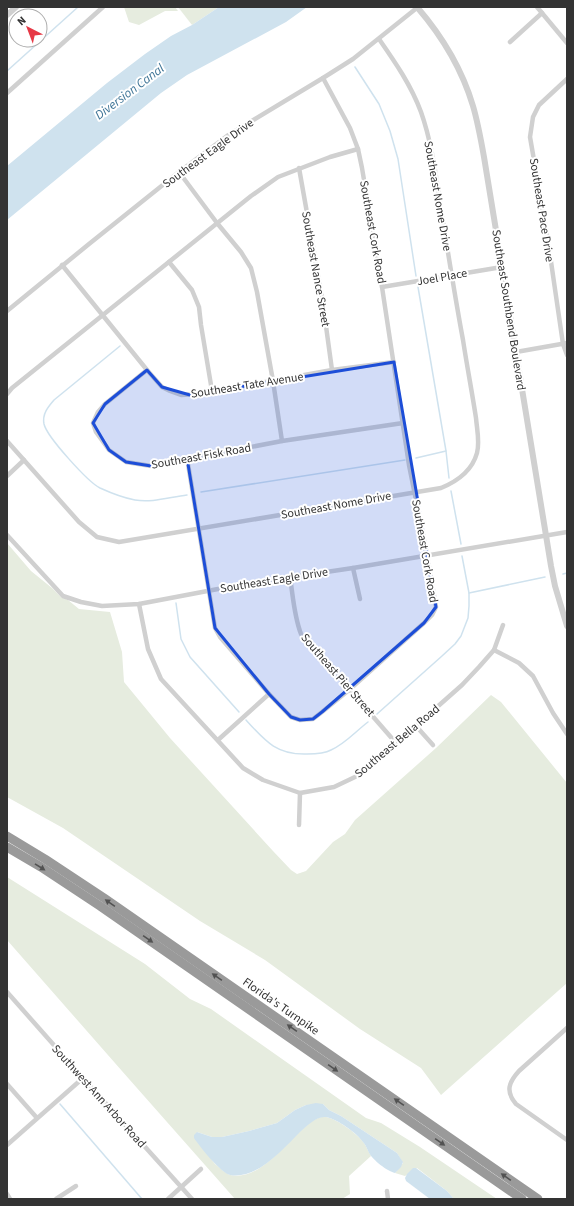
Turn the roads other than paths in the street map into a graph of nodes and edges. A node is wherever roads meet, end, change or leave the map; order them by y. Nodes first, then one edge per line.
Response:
1 (16, 7) edge
2 (102, 7) edge
3 (418, 7) edge
4 (536, 7) edge
5 (542, 13) junction
6 (7, 15) edge
7 (379, 39) junction
8 (510, 42) dead end
9 (567, 43) edge
10 (323, 78) junction
11 (567, 79) edge
12 (7, 93) edge
13 (358, 149) junction
14 (299, 168) junction
15 (179, 172) junction
16 (217, 223) junction
17 (169, 262) junction
18 (62, 265) junction
19 (502, 267) junction
20 (452, 275) junction
21 (382, 287) junction
22 (7, 311) edge
23 (103, 315) junction
24 (565, 344) edge
25 (516, 352) junction
26 (567, 355) edge
27 (394, 362) junction
28 (147, 370) junction
29 (332, 370) junction
30 (273, 381) junction
31 (212, 391) junction
32 (7, 394) edge
33 (403, 422) junction
34 (7, 441) edge
35 (282, 442) junction
36 (188, 458) junction
37 (24, 460) junction
38 (7, 476) edge
39 (414, 492) junction
40 (199, 529) junction
41 (567, 532) edge
42 (7, 535) edge
43 (546, 535) junction
44 (427, 555) junction
45 (353, 568) junction
46 (290, 577) junction
47 (210, 590) junction
48 (360, 599) dead end
49 (139, 604) junction
50 (503, 625) dead end
51 (567, 626) edge
52 (494, 650) junction
53 (349, 690) junction
54 (269, 694) junction
55 (416, 726) junction
56 (567, 734) edge
57 (218, 740) junction
58 (396, 743) junction
59 (432, 745) dead end
60 (300, 793) junction
61 (299, 825) dead end
62 (7, 836) edge
63 (7, 847) edge
64 (7, 992) edge
65 (567, 1028) edge
66 (82, 1078) junction
67 (7, 1084) edge
68 (37, 1118) junction
69 (567, 1140) edge
70 (7, 1145) edge
71 (201, 1169) dead end
72 (76, 1186) dead end
73 (181, 1187) junction
74 (387, 1191) dead end
75 (56, 1199) edge
76 (168, 1199) edge
77 (192, 1199) edge
78 (388, 1199) edge
79 (522, 1199) edge
80 (538, 1199) edge

1 - 6 street
2 - 12 street
3 - 7 street, Southeast Eagle Drive
3 - 19 street, Southeast Southbend Boulevard
4 - 5 street
5 - 8 street
5 - 9 street
7 - 10 street, Southeast Eagle Drive
7 - 20 street, Southeast Nome Drive
10 - 13 street, Southeast Cork Road
10 - 15 street, Southeast Eagle Drive
11 - 24 street, Southeast Pace Drive
13 - 14 street
13 - 21 street, Southeast Cork Road
14 - 16 street
14 - 29 street, Southeast Nance Street
15 - 16 street
15 - 18 street, Southeast Eagle Drive
16 - 17 street
16 - 30 street
17 - 23 street
17 - 31 street
18 - 22 street, Southeast Eagle Drive
18 - 23 street, Southeast Tate Avenue
19 - 20 street, Joel Place
19 - 25 street, Southeast Southbend Boulevard
20 - 21 street, Joel Place
20 - 39 street, Southeast Nome Drive
21 - 27 street, Southeast Cork Road
23 - 28 street, Southeast Tate Avenue
23 - 32 street
24 - 25 street
24 - 26 street, Southeast Pace Drive
25 - 43 street, Southeast Southbend Boulevard
27 - 29 street, Southeast Tate Avenue
27 - 33 street, Southeast Cork Road
28 - 31 street, Southeast Tate Avenue
28 - 36 street, Southeast Fisk Road
29 - 30 street, Southeast Tate Avenue
30 - 31 street, Southeast Tate Avenue
30 - 35 street
33 - 35 street, Southeast Fisk Road
33 - 39 street, Southeast Cork Road
34 - 37 street, Southeast Nome Drive
35 - 36 street, Southeast Fisk Road
36 - 40 street, Southeast Cork Road
37 - 38 street
37 - 40 street, Southeast Nome Drive
39 - 40 street, Southeast Nome Drive
39 - 44 street, Southeast Cork Road
40 - 47 street, Southeast Cork Road
41 - 43 street, Southeast Eagle Drive
42 - 49 street, Southeast Eagle Drive
43 - 44 street, Southeast Eagle Drive
43 - 51 street, Southeast Southbend Boulevard
44 - 45 street, Southeast Eagle Drive
44 - 53 street, Southeast Cork Road
45 - 46 street, Southeast Eagle Drive
45 - 48 street
46 - 47 street, Southeast Eagle Drive
46 - 53 street, Southeast Pier Street
47 - 49 street, Southeast Eagle Drive
47 - 54 street, Southeast Cork Road
49 - 57 street, Southeast Bella Road
50 - 52 street, Southeast Bella Road
52 - 55 street, Southeast Bella Road
52 - 56 street
53 - 54 street, Southeast Cork Road
53 - 58 street, Southeast Pier Street
54 - 57 street
55 - 58 street, Southeast Bella Road
55 - 59 street
57 - 60 street, Southeast Bella Road
58 - 60 street, Southeast Bella Road
60 - 61 street
80 -> 62 highway, Florida's Turnpike
63 -> 79 highway, Florida's Turnpike
64 - 66 street, Southwest Ann Arbor Road
65 - 69 street
66 - 68 street
66 - 73 street, Southwest Ann Arbor Road
67 - 68 street
68 - 70 street
71 - 73 street
72 - 75 street
73 - 76 street
73 - 77 street, Southwest Ann Arbor Road
74 - 78 street

